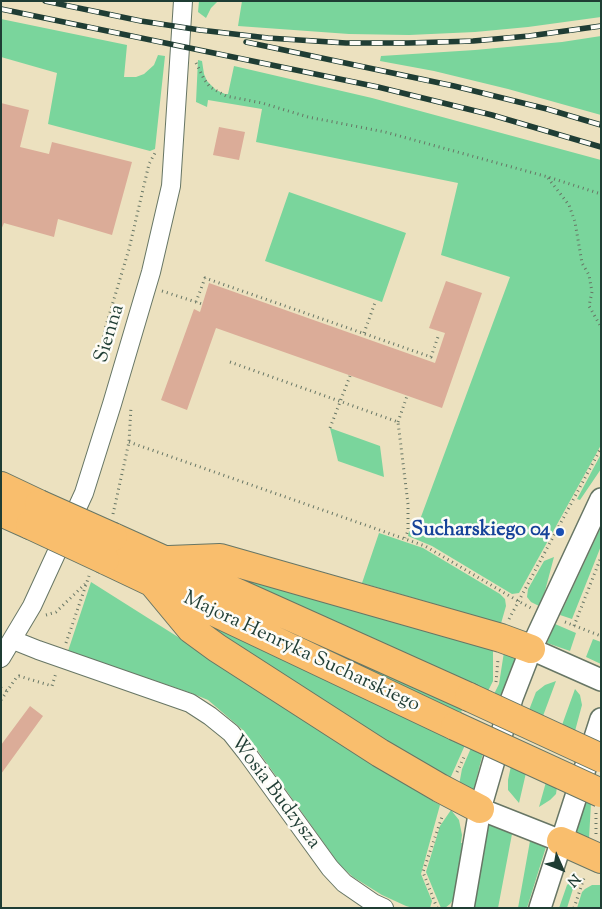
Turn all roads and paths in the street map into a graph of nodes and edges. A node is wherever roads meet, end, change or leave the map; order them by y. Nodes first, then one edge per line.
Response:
1 (183, 1) edge
2 (196, 62) dead end
3 (157, 149) dead end
4 (548, 177) junction
5 (601, 194) edge
6 (162, 291) dead end
7 (376, 300) dead end
8 (196, 302) junction
9 (202, 304) dead end
10 (601, 327) edge
11 (364, 333) junction
12 (440, 334) dead end
13 (230, 362) dead end
14 (106, 363) dead end
15 (350, 376) dead end
16 (407, 396) dead end
17 (340, 402) junction
18 (398, 422) junction
19 (330, 428) dead end
20 (1, 486) edge
21 (601, 499) edge
22 (1, 512) edge
23 (35, 514) junction
24 (405, 538) junction
25 (105, 547) junction
26 (601, 558) edge
27 (158, 571) junction
28 (87, 581) junction
29 (42, 615) dead end
30 (547, 615) junction
31 (574, 626) junction
32 (600, 635) edge
33 (13, 640) junction
34 (531, 649) junction
35 (1, 658) edge
36 (61, 659) junction
37 (601, 680) edge
38 (1, 688) edge
39 (6, 692) junction
40 (1, 700) edge
41 (601, 719) edge
42 (601, 758) edge
43 (598, 801) edge
44 (480, 809) junction
45 (561, 841) junction
46 (594, 855) edge
47 (384, 908) edge
48 (463, 908) edge
49 (540, 908) edge
50 (574, 908) edge

1 - 33 street, Sienna
2 - 4 path
3 - 14 path
4 - 5 path
4 - 10 path
6 - 8 path
7 - 11 path
8 - 9 path
8 - 11 path
11 - 12 path
13 - 17 path
15 - 17 path
16 - 18 path
17 - 18 path
17 - 19 path
18 - 24 path
20 - 23 highway, Majora Henryka Sucharskiego
21 - 30 street
22 - 23 highway, Majora Henryka Sucharskiego
23 - 25 highway, Majora Henryka Sucharskiego, bridge
24 - 25 path
24 - 30 path
25 - 27 highway, Majora Henryka Sucharskiego
25 - 28 path
26 - 31 path
27 - 34 highway
27 - 42 highway, Majora Henryka Sucharskiego, bridge
27 - 43 highway, Majora Henryka Sucharskiego, bridge
27 - 44 highway
28 - 29 path
28 - 36 path
30 - 31 path
30 - 34 street
31 - 32 path
33 - 35 street, Sienna
33 - 36 street, Wosia Budzysza
34 - 37 street
34 - 44 street
36 - 39 path
36 - 47 street, Wosia Budzysza
38 - 39 path
39 - 40 path
41 - 45 street
43 - 46 path
44 - 45 street
44 - 48 street
45 - 46 highway
45 - 49 street
46 - 50 path

